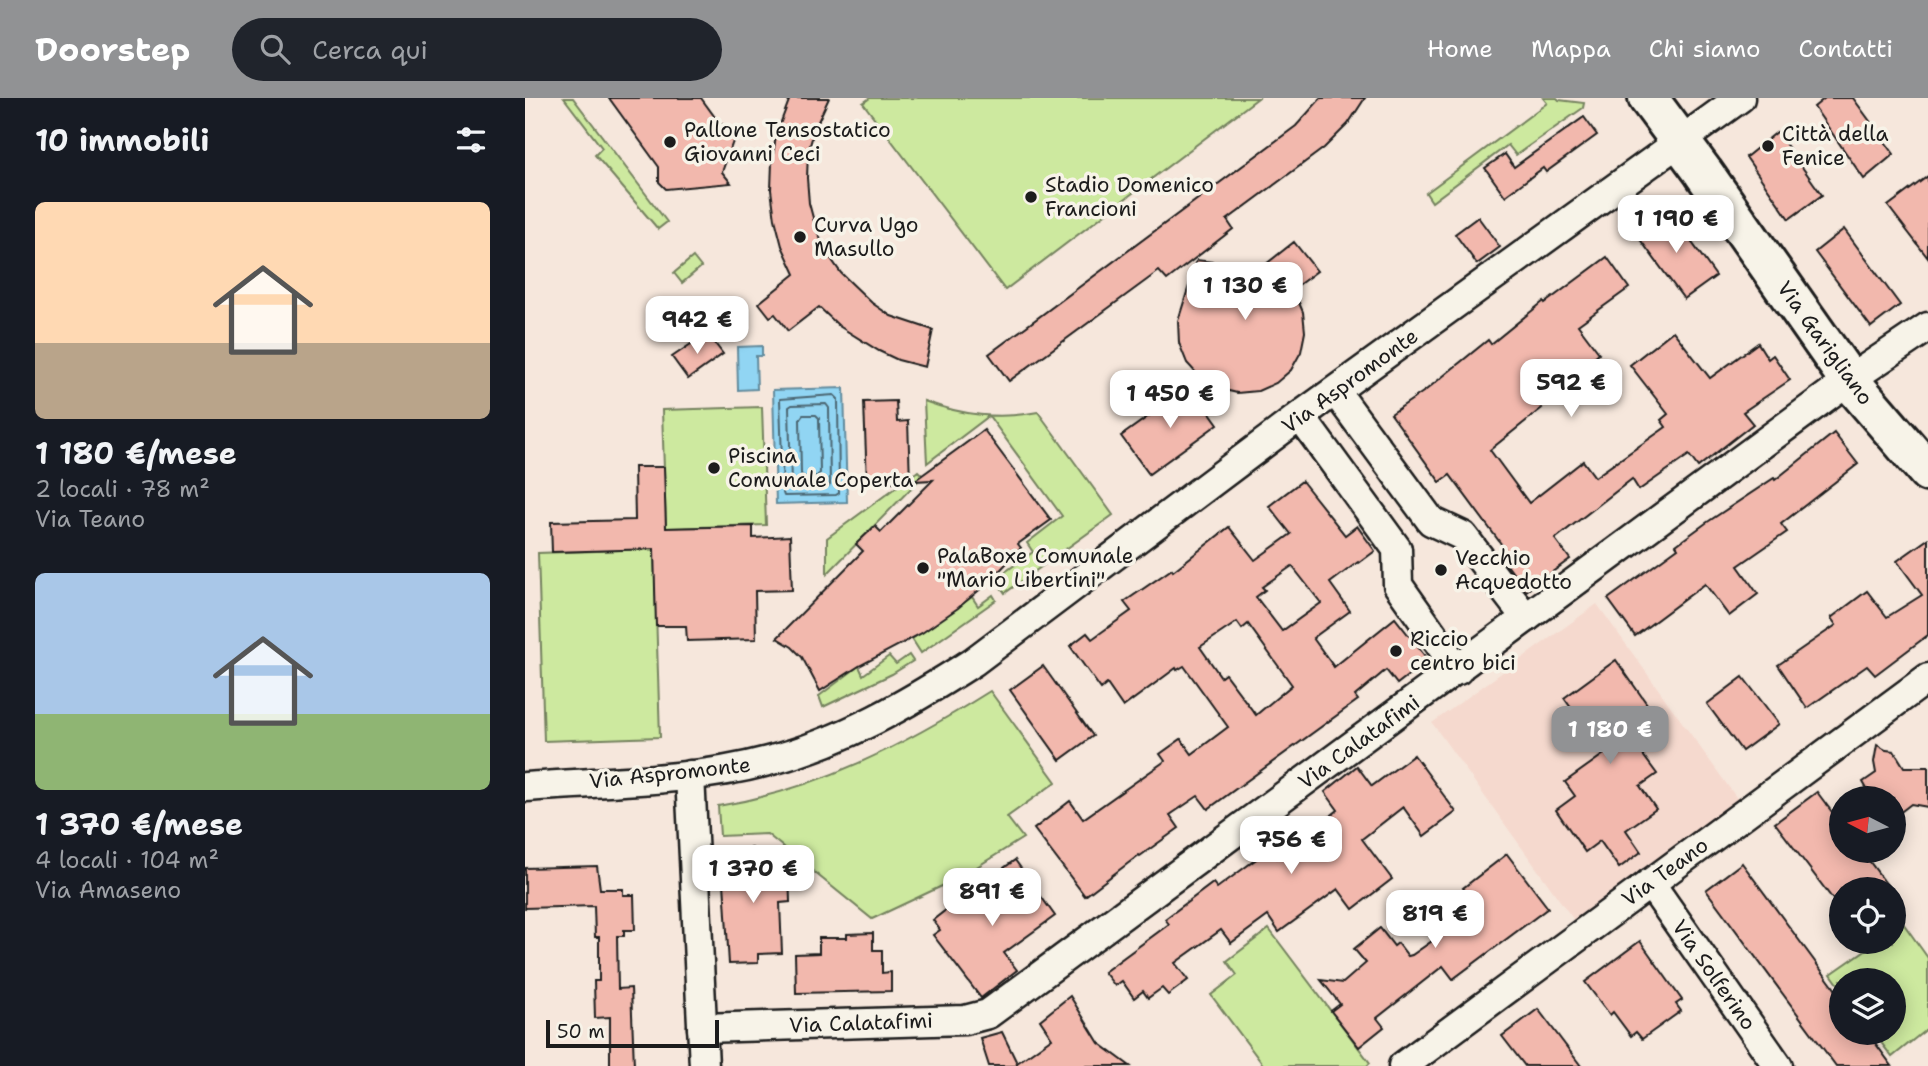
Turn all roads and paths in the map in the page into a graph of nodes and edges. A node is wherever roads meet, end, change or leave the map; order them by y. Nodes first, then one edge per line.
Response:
1 (1648, 98) edge
2 (1740, 98) edge
3 (1680, 141) junction
4 (1928, 327) edge
5 (1849, 380) junction
6 (1336, 392) junction
7 (1300, 416) junction
8 (1928, 472) edge
9 (1526, 618) junction
10 (1458, 670) junction
11 (1928, 678) edge
12 (690, 775) junction
13 (525, 787) edge
14 (1650, 883) junction
15 (702, 1028) junction
16 (704, 1066) edge
17 (1403, 1066) edge
18 (1778, 1066) edge

1 - 3 main road, Via Garigliano
2 - 3 street, Via Aspromonte
3 - 5 main road, Via Garigliano
3 - 6 street, Via Aspromonte
4 - 5 street, Via Calatafimi
5 - 8 main road, Via Garigliano
5 - 9 street, Via Calatafimi
6 - 7 street, Via Aspromonte
6 - 9 street
7 - 10 street
7 - 12 street, Via Aspromonte
9 - 10 street, Via Calatafimi
10 - 15 street, Via Calatafimi
11 - 14 street, Via Teano
12 - 13 street, Via Aspromonte
12 - 15 street
14 - 17 street, Via Teano
14 - 18 street, Via Solferino
15 - 16 street

